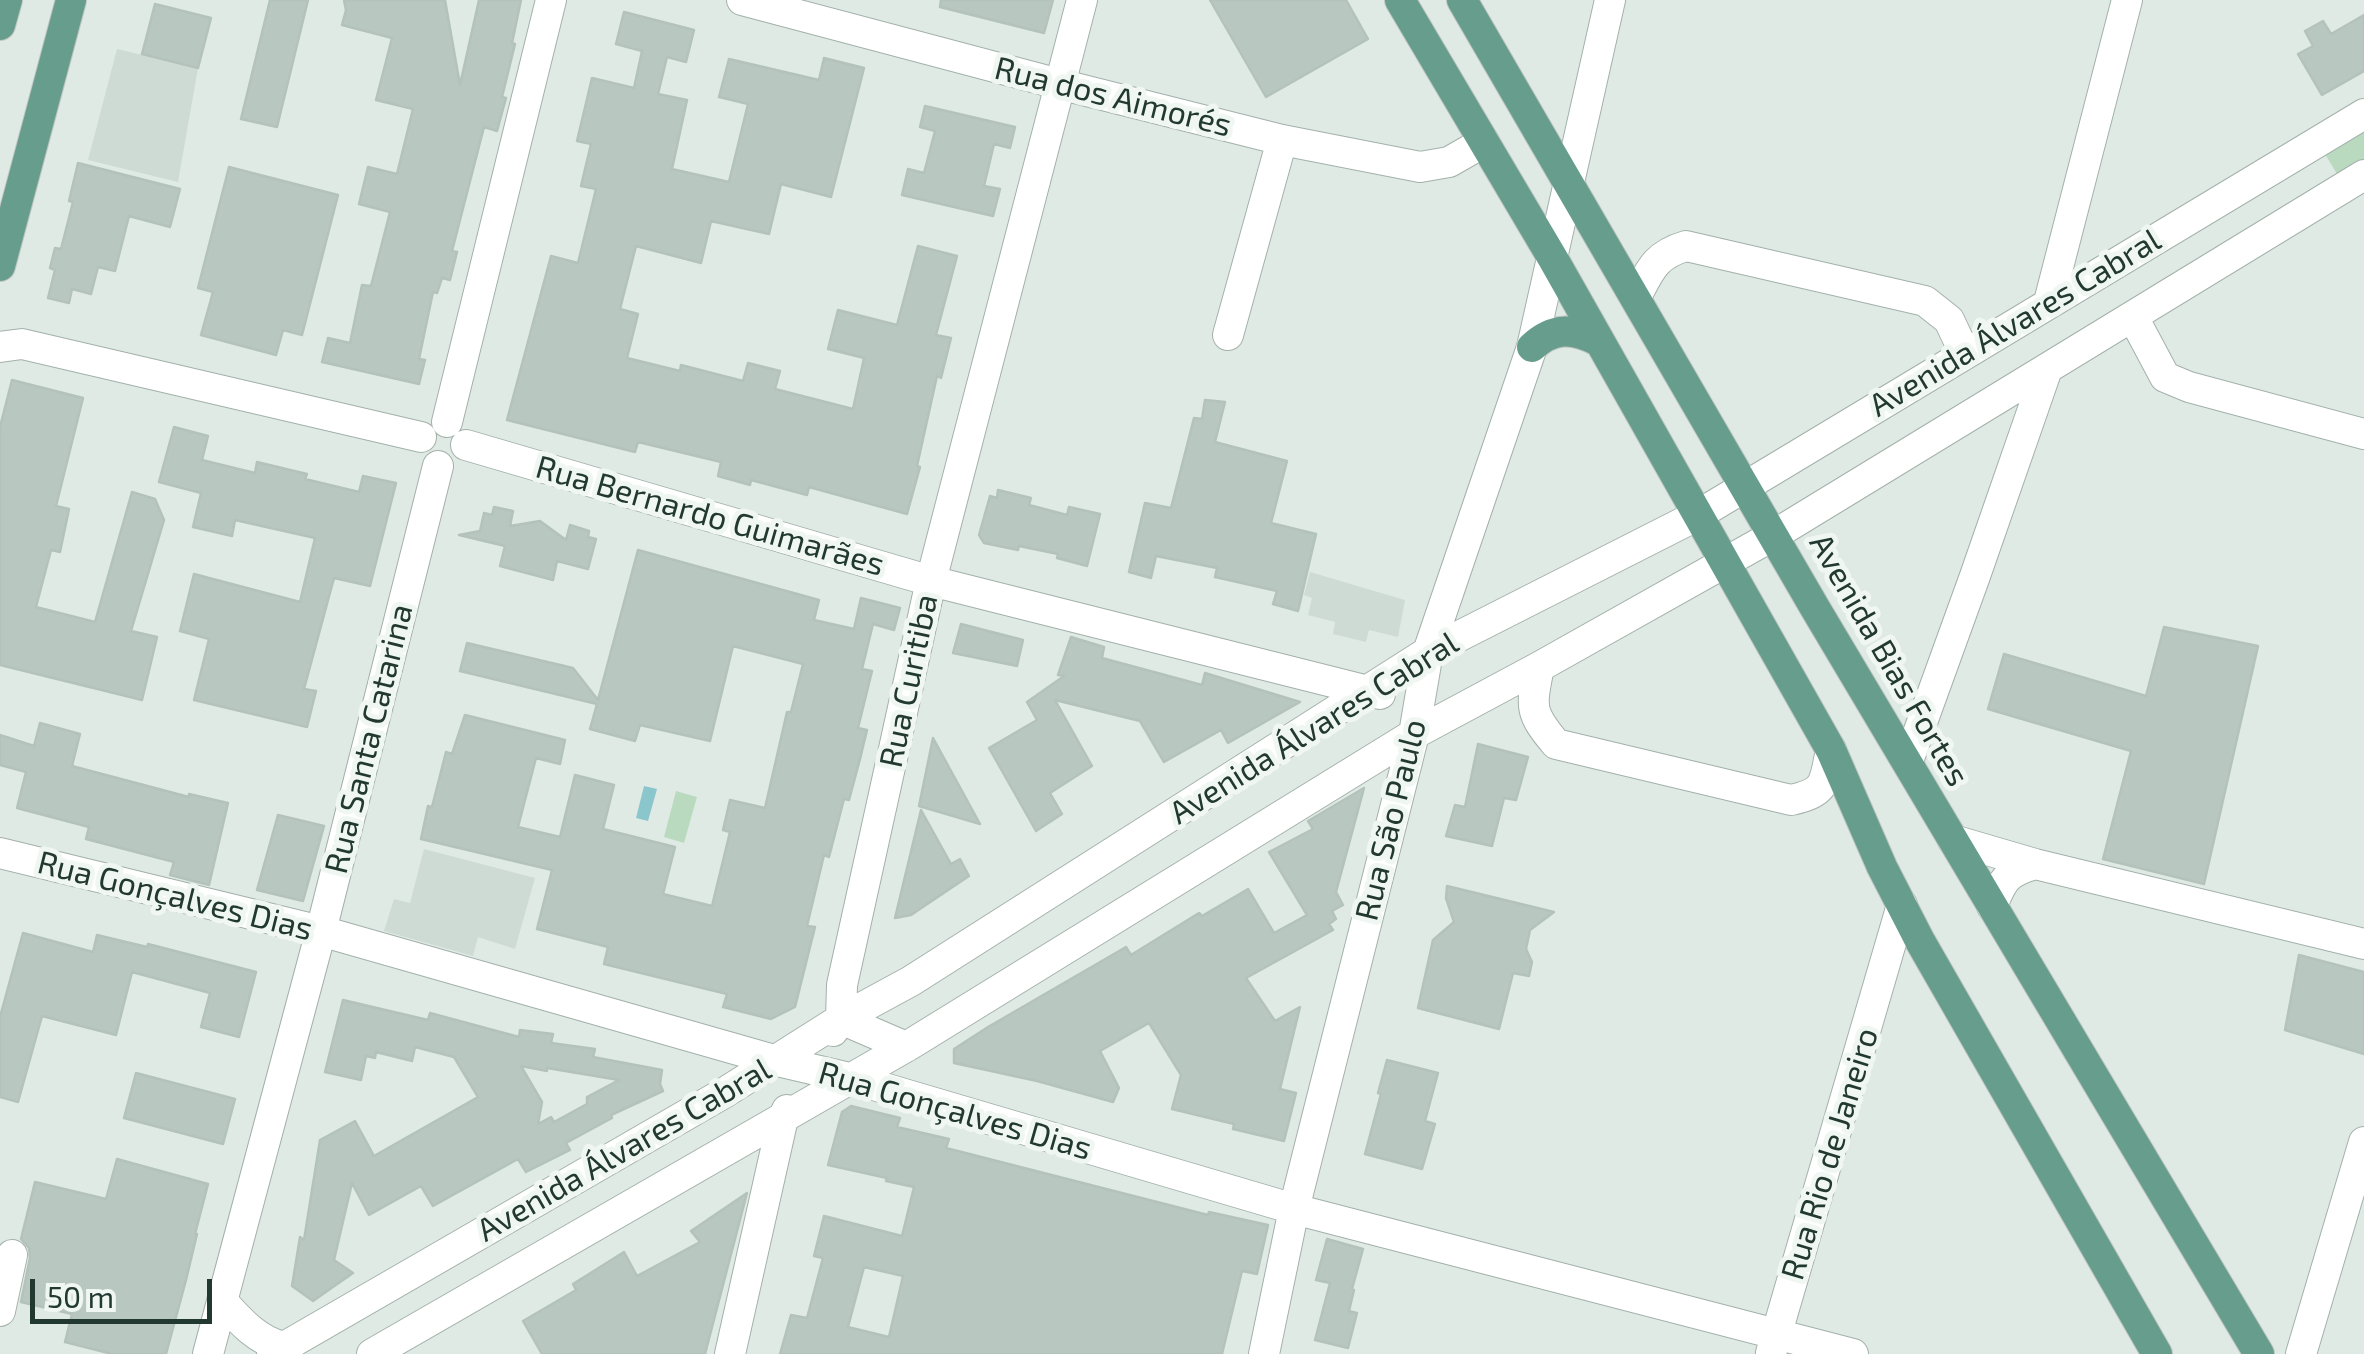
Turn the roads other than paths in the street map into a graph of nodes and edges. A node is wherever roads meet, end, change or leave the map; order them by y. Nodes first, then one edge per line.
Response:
1 (7, 0) edge
2 (71, 0) edge
3 (742, 0) edge
4 (1082, 0) edge
5 (1400, 0) edge
6 (1462, 0) edge
7 (1610, 0) edge
8 (2127, 0) edge
9 (551, 1) edge
10 (0, 26) edge
11 (1058, 84) junction
12 (2364, 114) edge
13 (1282, 140) junction
14 (1484, 142) junction
15 (2364, 175) edge
16 (1568, 185) junction
17 (1552, 257) junction
18 (0, 266) edge
19 (1636, 297) junction
20 (2049, 302) junction
21 (2133, 317) junction
22 (0, 321) edge
23 (1228, 335) dead end
24 (1598, 340) junction
25 (11, 345) edge
26 (1532, 346) junction
27 (1964, 354) junction
28 (2047, 370) junction
29 (2364, 434) edge
30 (445, 435) junction
31 (1746, 485) junction
32 (1698, 514) junction
33 (1774, 535) junction
34 (1724, 563) junction
35 (931, 580) junction
36 (1428, 652) junction
37 (1539, 667) junction
38 (1368, 692) junction
39 (1420, 702) junction
40 (1414, 734) junction
41 (1831, 750) junction
42 (1908, 760) junction
43 (1953, 840) junction
44 (0, 852) edge
45 (2035, 864) junction
46 (1902, 904) junction
47 (1992, 906) junction
48 (320, 931) junction
49 (1920, 941) junction
50 (2364, 944) edge
51 (1889, 954) junction
52 (841, 1019) junction
53 (906, 1047) junction
54 (777, 1061) junction
55 (810, 1070) junction
56 (850, 1078) junction
57 (782, 1118) junction
58 (2364, 1142) edge
59 (1294, 1209) junction
60 (12, 1255) dead end
61 (223, 1302) junction
62 (0, 1310) edge
63 (1773, 1344) edge
64 (278, 1351) edge
65 (208, 1354) edge
66 (372, 1354) edge
67 (730, 1354) edge
68 (1264, 1354) edge
69 (1853, 1354) edge
70 (2156, 1354) edge
71 (2259, 1354) edge
72 (2301, 1354) edge

1 - 10 main road
2 - 18 main road
3 - 11 street, Rua dos Aimorés
4 - 11 street, Rua Curitiba
5 - 14 main road
6 - 16 main road, Avenida Bias Fortes
7 - 16 street, Rua São Paulo
8 - 20 street
9 - 30 street
11 - 13 street, Rua dos Aimorés
11 - 35 street, Rua Curitiba
12 - 20 street, Avenida Álvares Cabral
13 - 14 street, Rua dos Aimorés
13 - 23 street
14 - 17 main road
15 - 21 street, Avenida Álvares Cabral
16 - 17 street, Rua São Paulo
16 - 19 main road, Avenida Bias Fortes
17 - 24 main road
17 - 26 street, Rua São Paulo
19 - 27 street
19 - 31 main road, Avenida Bias Fortes
20 - 27 street, Avenida Álvares Cabral
21 - 28 street, Avenida Álvares Cabral
21 - 29 street
22 - 25 street, Rua Bernardo Guimarães
24 - 26 main road
24 - 32 main road
25 - 30 street, Rua Bernardo Guimarães
26 - 36 street, Rua São Paulo
27 - 31 street, Avenida Álvares Cabral
28 - 33 street, Avenida Álvares Cabral
28 - 42 street
30 - 35 street, Rua Bernardo Guimarães
30 - 48 street, Rua Santa Catarina
31 - 32 street, Avenida Álvares Cabral
31 - 33 main road, Avenida Bias Fortes
32 - 34 main road
32 - 36 street, Avenida Álvares Cabral
33 - 34 street, Avenida Álvares Cabral
33 - 42 main road, Avenida Bias Fortes
34 - 37 street, Avenida Álvares Cabral
34 - 41 main road
35 - 38 street, Rua Bernardo Guimarães
35 - 52 street, Rua Curitiba
36 - 38 street, Avenida Álvares Cabral
36 - 39 street, Rua São Paulo
37 - 40 street, Avenida Álvares Cabral
37 - 41 street
38 - 39 street, Rua Bernardo Guimarães
38 - 52 street, Avenida Álvares Cabral
39 - 40 street, Rua São Paulo
40 - 53 street, Avenida Álvares Cabral
40 - 59 street, Rua São Paulo
41 - 46 main road
42 - 43 main road, Avenida Bias Fortes
43 - 45 street
43 - 47 main road, Avenida Bias Fortes
44 - 48 street, Rua Gonçalves Dias
45 - 47 street
45 - 50 street
46 - 49 main road
46 - 51 street, Rua Rio de Janeiro
47 - 71 main road, Avenida Bias Fortes
48 - 54 street, Rua Gonçalves Dias
48 - 61 street, Rua Santa Catarina
49 - 51 street
49 - 70 main road
51 - 63 street, Rua Rio de Janeiro
52 - 53 street
52 - 54 street, Avenida Álvares Cabral
52 - 55 street, Rua Curitiba
53 - 56 street, Avenida Álvares Cabral
54 - 55 street, Rua Gonçalves Dias
54 - 64 street, Avenida Álvares Cabral
55 - 56 street, Rua Gonçalves Dias
55 - 57 street, Rua Curitiba
56 - 57 street, Avenida Álvares Cabral
56 - 59 street, Rua Gonçalves Dias
57 - 66 street, Avenida Álvares Cabral
57 - 67 street, Rua Curitiba
58 - 72 street
59 - 63 street, Rua Gonçalves Dias
59 - 68 street, Rua São Paulo
60 - 62 street
61 - 64 street
61 - 65 street, Rua Santa Catarina
63 - 69 street, Rua Gonçalves Dias

